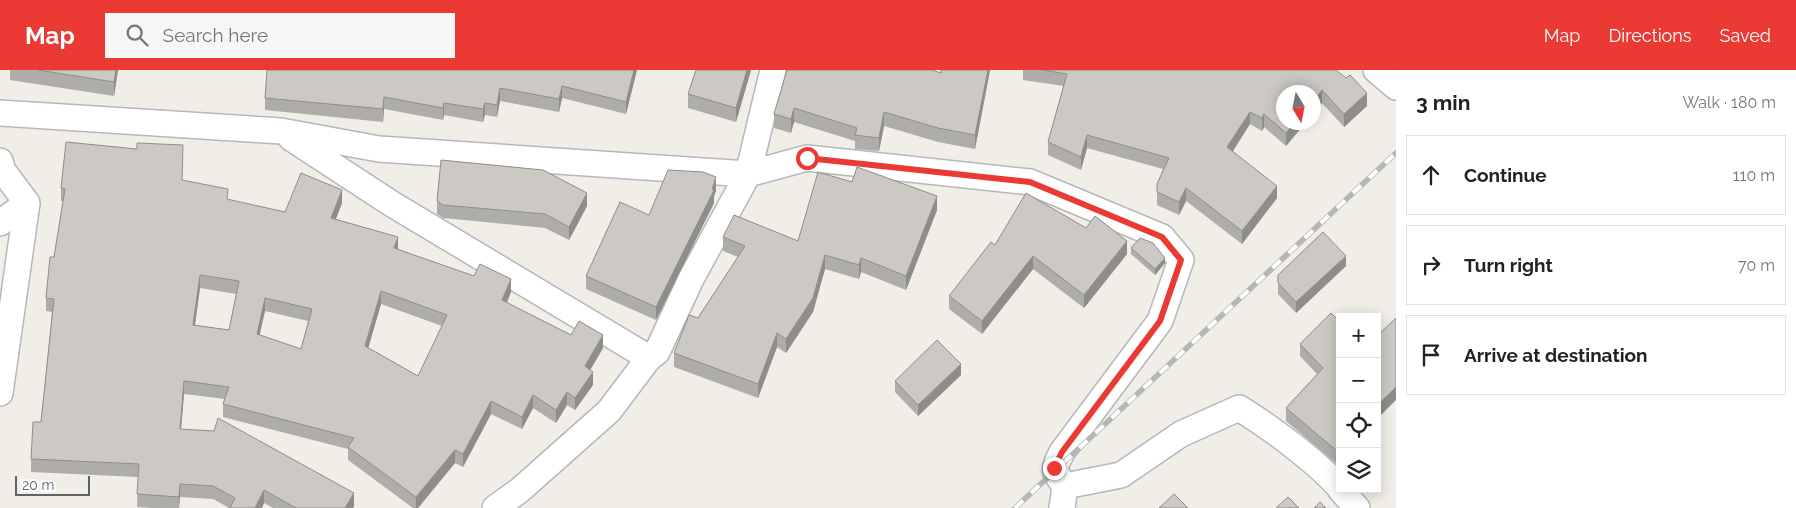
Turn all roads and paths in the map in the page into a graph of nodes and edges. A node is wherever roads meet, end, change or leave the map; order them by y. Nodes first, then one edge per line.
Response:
1 (773, 70) edge
2 (1376, 70) edge
3 (1396, 87) edge
4 (0, 113) edge
5 (281, 131) junction
6 (0, 161) edge
7 (748, 174) junction
8 (27, 203) junction
9 (0, 223) edge
10 (649, 358) junction
11 (0, 393) edge
12 (1336, 484) edge
13 (1344, 493) edge
14 (1064, 497) edge
15 (495, 508) edge
16 (1357, 508) edge

1 - 7 street
2 - 3 street
4 - 5 street
5 - 7 street
5 - 10 street
6 - 8 street
7 - 10 street
7 - 14 street
8 - 9 street
8 - 11 street
10 - 15 street
12 - 14 street
13 - 16 street

